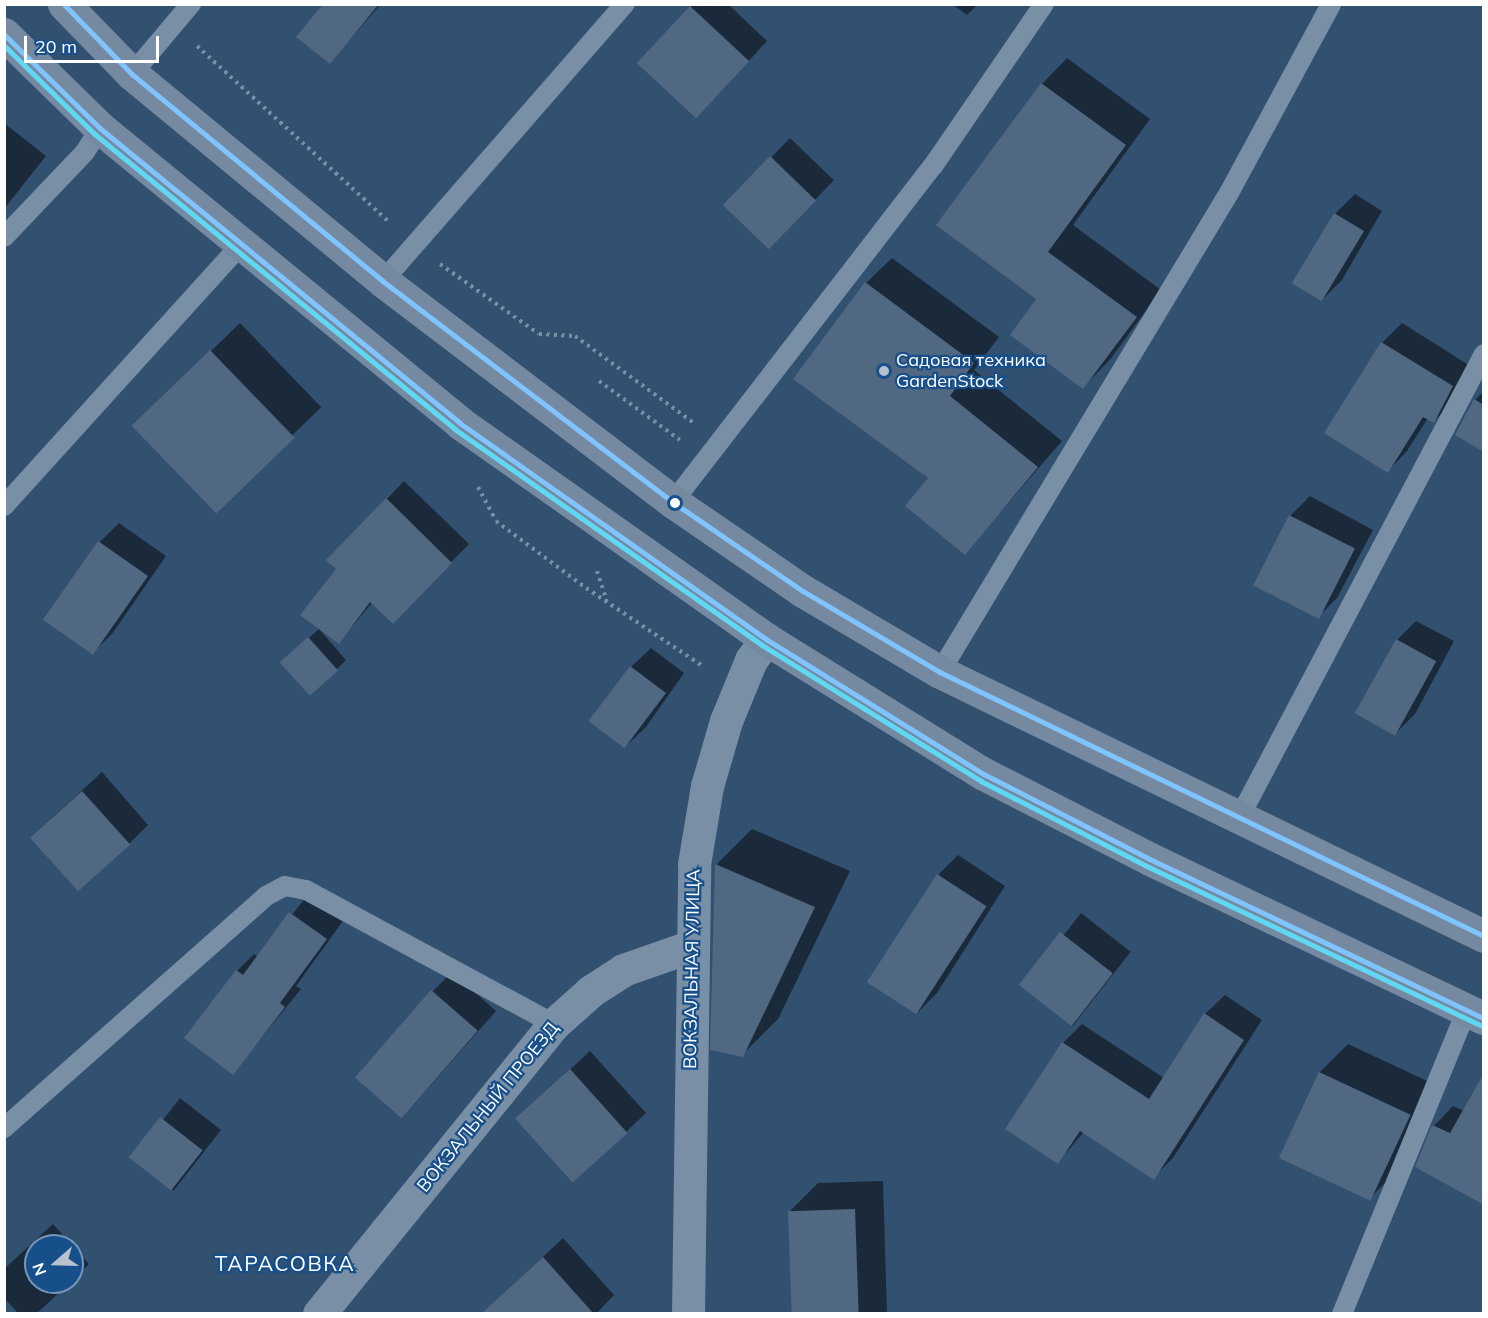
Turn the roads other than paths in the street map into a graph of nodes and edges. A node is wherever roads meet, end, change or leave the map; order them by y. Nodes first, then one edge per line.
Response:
1 (63, 4) edge
2 (191, 4) edge
3 (625, 4) edge
4 (1044, 4) edge
5 (1331, 4) edge
6 (4, 34) edge
7 (132, 74) junction
8 (100, 128) junction
9 (4, 237) edge
10 (240, 246) junction
11 (383, 281) junction
12 (1484, 354) edge
13 (673, 502) junction
14 (4, 506) edge
15 (766, 639) junction
16 (940, 672) junction
17 (1238, 820) junction
18 (1484, 936) edge
19 (692, 946) junction
20 (1475, 1015) edge
21 (554, 1024) junction
22 (4, 1128) edge
23 (319, 1314) edge
24 (688, 1314) edge
25 (1342, 1314) edge

1 - 7 street
2 - 7 lane
3 - 11 lane
4 - 13 lane
5 - 16 lane
6 - 8 street
7 - 11 street
8 - 9 lane
8 - 10 street
10 - 14 lane
10 - 15 street
11 - 13 street
12 - 17 lane
13 - 16 street
15 - 19 street, ВОКЗАЛЬНАЯ УЛИЦА
15 - 20 street
16 - 17 street
17 - 18 street
19 - 21 street, ВОКЗАЛЬНЫЙ ПРОЕЗД
19 - 24 street, ВОКЗАЛЬНАЯ УЛИЦА
20 - 25 lane
21 - 22 lane
21 - 23 street, ВОКЗАЛЬНЫЙ ПРОЕЗД

